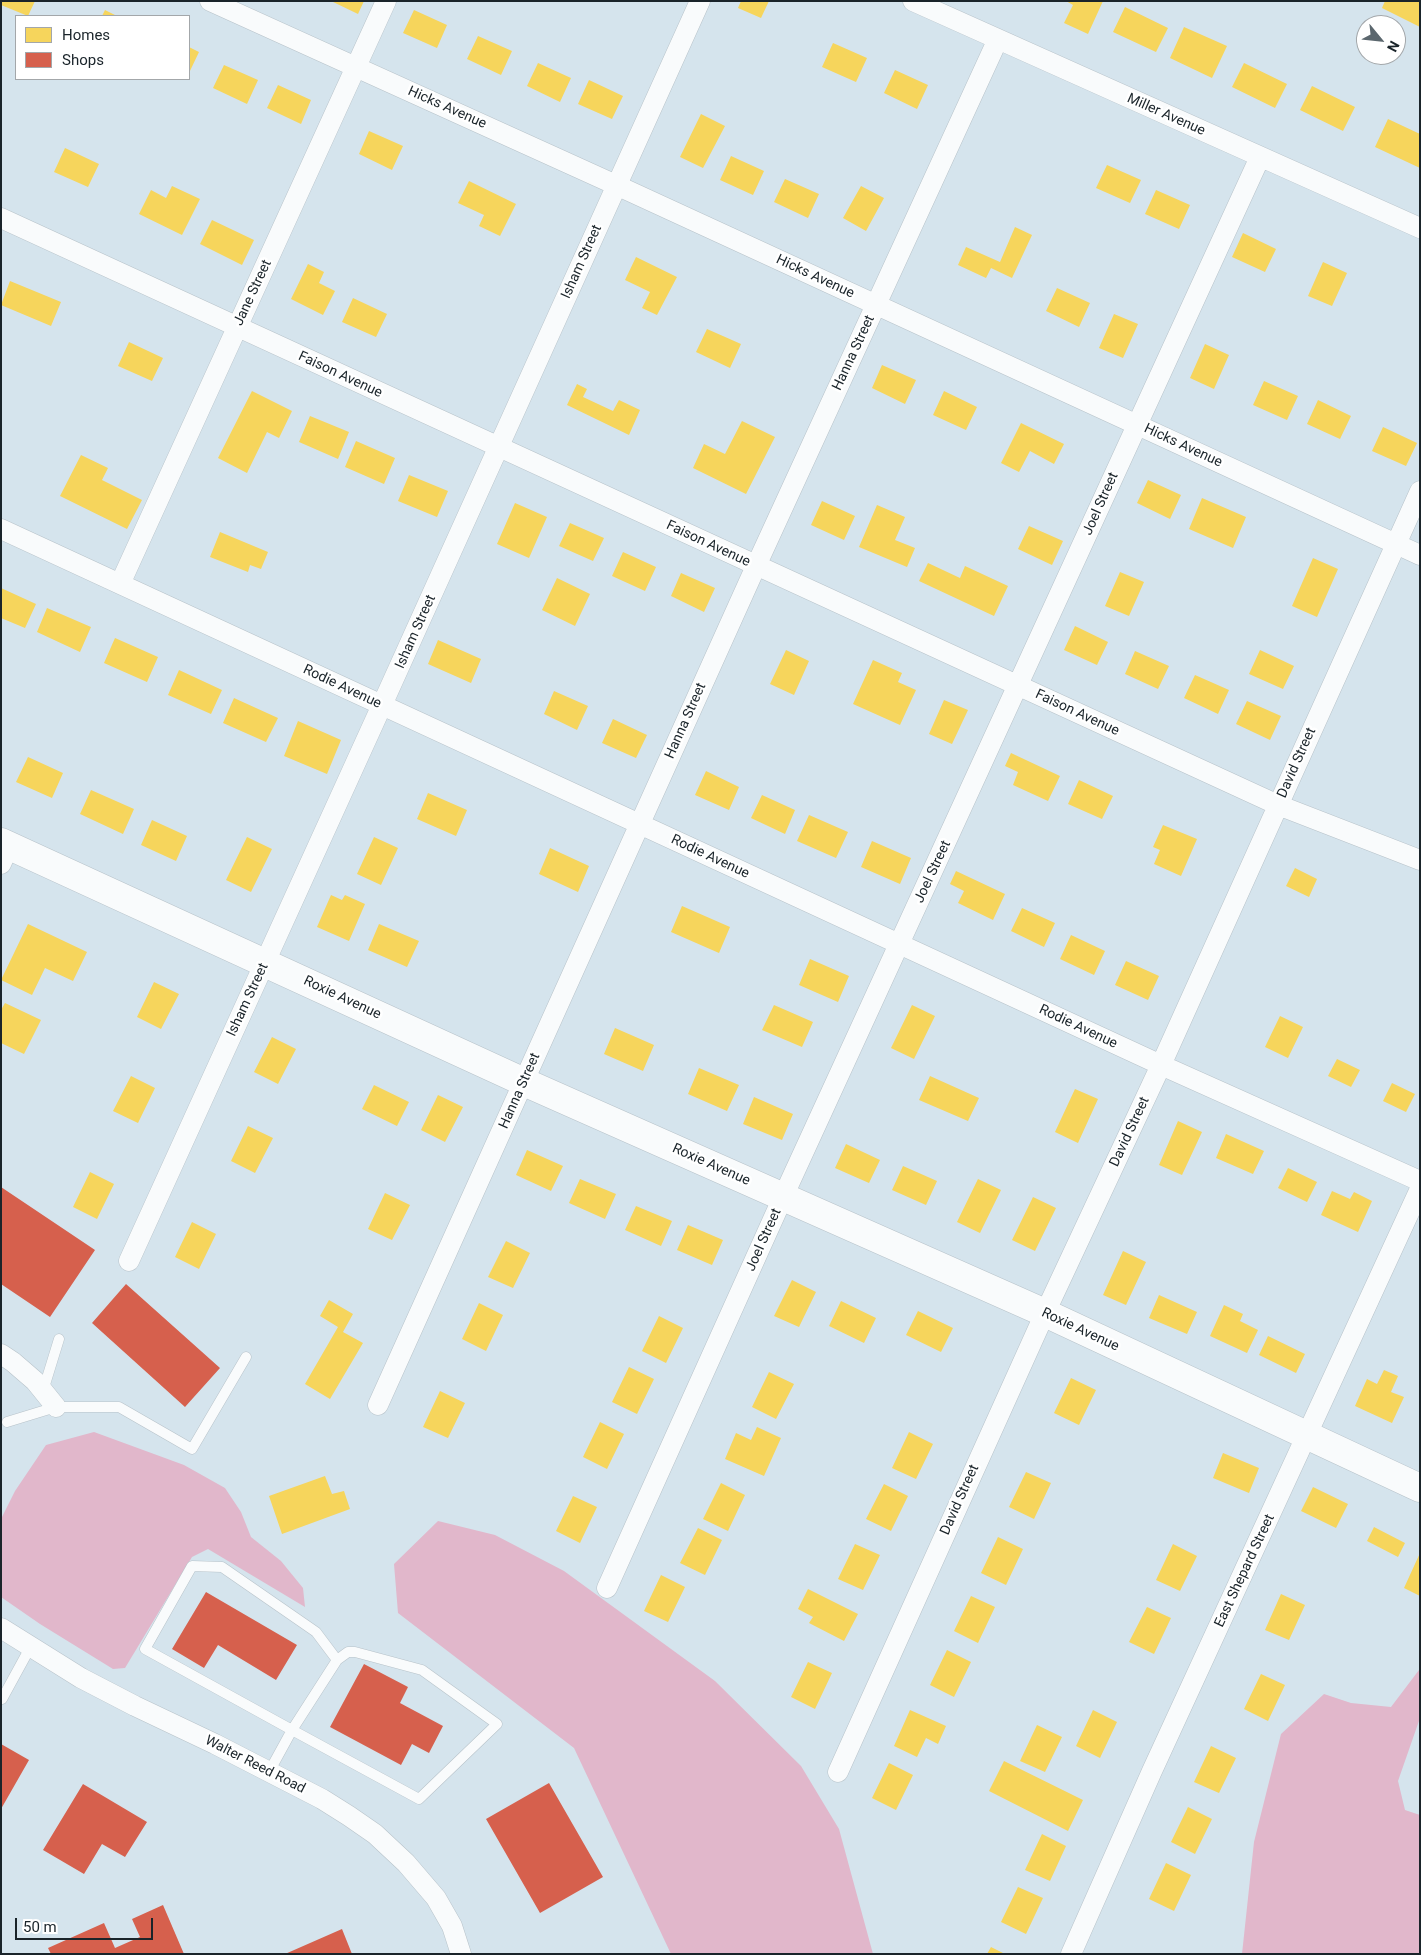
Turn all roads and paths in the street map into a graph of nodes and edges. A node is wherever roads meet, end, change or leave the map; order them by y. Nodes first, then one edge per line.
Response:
1 (210, 1) edge
2 (386, 1) edge
3 (700, 1) edge
4 (913, 1) edge
5 (998, 39) junction
6 (356, 67) junction
7 (1260, 156) junction
8 (616, 185) junction
9 (1, 218) edge
10 (1420, 228) edge
11 (876, 305) junction
12 (237, 327) junction
13 (1137, 425) junction
14 (499, 448) junction
15 (1420, 491) edge
16 (1, 529) edge
17 (1396, 544) junction
18 (1420, 555) edge
19 (756, 566) junction
20 (120, 584) junction
21 (1019, 686) junction
22 (382, 705) junction
23 (1278, 805) junction
24 (640, 824) junction
25 (4, 851) edge
26 (1420, 860) edge
27 (899, 944) junction
28 (265, 963) junction
29 (1161, 1065) junction
30 (524, 1082) junction
31 (1420, 1181) edge
32 (1420, 1189) edge
33 (783, 1197) junction
34 (128, 1261) dead end
35 (1045, 1313) junction
36 (59, 1339) dead end
37 (1, 1354) edge
38 (246, 1357) dead end
39 (43, 1391) junction
40 (378, 1405) dead end
41 (56, 1407) junction
42 (6, 1422) dead end
43 (1307, 1436) junction
44 (1420, 1488) edge
45 (608, 1588) dead end
46 (1, 1628) edge
47 (31, 1646) junction
48 (338, 1660) junction
49 (2, 1699) edge
50 (292, 1730) junction
51 (269, 1772) junction
52 (838, 1772) dead end
53 (461, 1954) edge
54 (1071, 1954) edge

1 - 6 street, Hicks Avenue
2 - 6 street, Jane Street
3 - 8 street, Isham Street
4 - 5 street, Miller Avenue
5 - 7 street, Miller Avenue
5 - 11 street, Hanna Street
6 - 8 street, Hicks Avenue
6 - 12 street, Jane Street
7 - 10 street, Miller Avenue
7 - 13 street, Joel Street
8 - 11 street, Hicks Avenue
8 - 14 street, Isham Street
9 - 12 street, Faison Avenue
11 - 13 street, Hicks Avenue
11 - 19 street, Hanna Street
12 - 14 street, Faison Avenue
12 - 20 street, Jane Street
13 - 17 street, Hicks Avenue
13 - 21 street, Joel Street
14 - 19 street, Faison Avenue
14 - 22 street, Isham Street
15 - 17 street, David Street
16 - 20 street, Rodie Avenue
17 - 18 street, Hicks Avenue
17 - 23 street, David Street
19 - 21 street, Faison Avenue
19 - 24 street, Hanna Street
20 - 22 street, Rodie Avenue
21 - 23 street, Faison Avenue
21 - 27 street, Joel Street
22 - 24 street, Rodie Avenue
22 - 28 street, Isham Street
23 - 26 street, Faison Avenue
23 - 29 street, David Street
24 - 27 street, Rodie Avenue
24 - 30 street, Hanna Street
25 - 28 street, Roxie Avenue
27 - 29 street, Rodie Avenue
27 - 33 street, Joel Street
28 - 30 street, Roxie Avenue
28 - 34 street, Isham Street
29 - 31 street, Rodie Avenue
29 - 35 street, David Street
30 - 33 street, Roxie Avenue
30 - 40 street, Hanna Street
32 - 43 street, East Shepard Street
33 - 35 street, Roxie Avenue
33 - 45 street, Joel Street
35 - 43 street, Roxie Avenue
35 - 52 street, David Street
36 - 39 lane
37 - 39 street
38 - 41 lane
39 - 41 street
41 - 42 lane
43 - 44 street, Roxie Avenue
43 - 54 street, East Shepard Street
46 - 47 street, Walter Reed Road
47 - 49 lane
47 - 51 street, Walter Reed Road
48 - 50 lane
48 - 50 lane
48 - 50 lane
50 - 51 lane
51 - 53 street, Walter Reed Road

